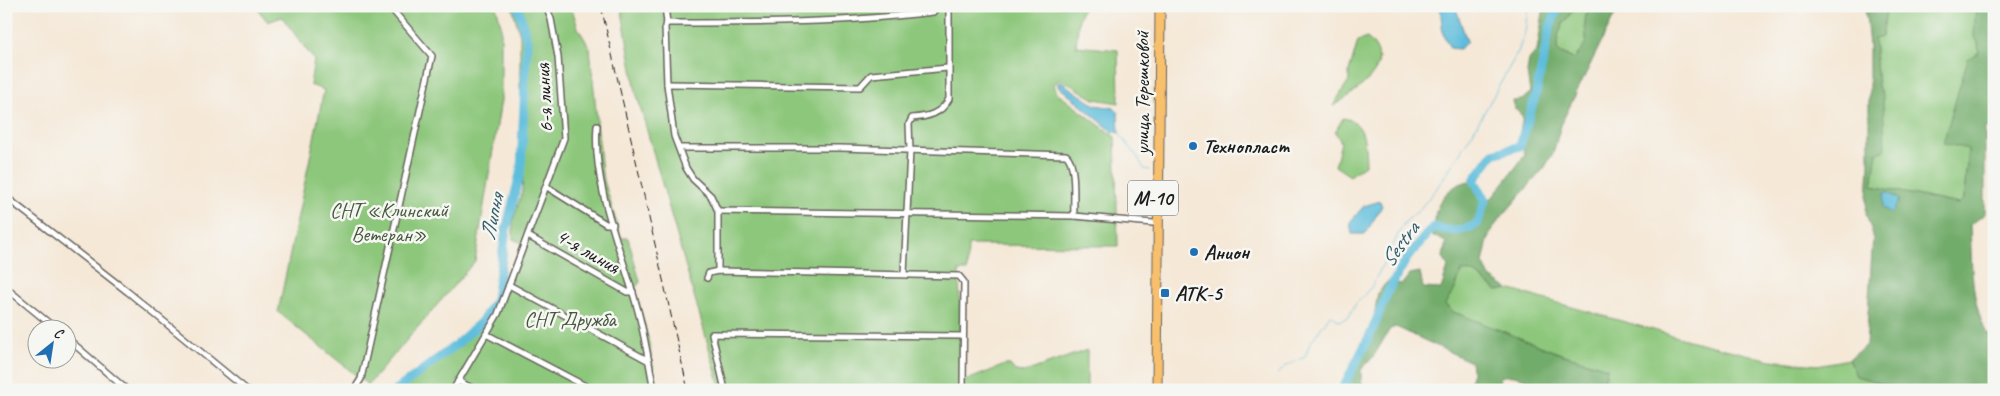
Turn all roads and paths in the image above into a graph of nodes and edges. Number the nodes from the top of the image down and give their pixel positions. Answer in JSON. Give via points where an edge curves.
{"nodes":[{"id":1,"x":389,"y":6,"type":"edge"},
{"id":2,"x":546,"y":6,"type":"edge"},
{"id":3,"x":665,"y":6,"type":"edge"},
{"id":4,"x":938,"y":6,"type":"edge"},
{"id":5,"x":949,"y":6,"type":"edge"},
{"id":6,"x":1154,"y":6,"type":"edge"},
{"id":7,"x":1160,"y":6,"type":"edge"},
{"id":8,"x":667,"y":23,"type":"junction"},
{"id":9,"x":948,"y":68,"type":"junction"},
{"id":10,"x":667,"y":84,"type":"junction"},
{"id":11,"x":596,"y":126,"type":"dead end"},
{"id":12,"x":679,"y":148,"type":"junction"},
{"id":13,"x":910,"y":151,"type":"junction"},
{"id":14,"x":547,"y":186,"type":"junction"},
{"id":15,"x":6,"y":197,"type":"edge"},
{"id":16,"x":718,"y":210,"type":"junction"},
{"id":17,"x":906,"y":213,"type":"junction"},
{"id":18,"x":1074,"y":216,"type":"junction"},
{"id":19,"x":1153,"y":223,"type":"junction"},
{"id":20,"x":613,"y":224,"type":"junction"},
{"id":21,"x":528,"y":236,"type":"junction"},
{"id":22,"x":718,"y":271,"type":"junction"},
{"id":23,"x":904,"y":274,"type":"junction"},
{"id":24,"x":707,"y":278,"type":"dead end"},
{"id":25,"x":509,"y":285,"type":"junction"},
{"id":26,"x":6,"y":288,"type":"edge"},
{"id":27,"x":633,"y":292,"type":"junction"},
{"id":28,"x":43,"y":318,"type":"edge"},
{"id":29,"x":486,"y":334,"type":"junction"},
{"id":30,"x":963,"y":336,"type":"junction"},
{"id":31,"x":78,"y":348,"type":"edge"},
{"id":32,"x":649,"y":361,"type":"junction"},
{"id":33,"x":458,"y":381,"type":"junction"},
{"id":34,"x":127,"y":390,"type":"edge"},
{"id":35,"x":247,"y":390,"type":"edge"},
{"id":36,"x":354,"y":390,"type":"edge"},
{"id":37,"x":453,"y":390,"type":"edge"},
{"id":38,"x":476,"y":390,"type":"edge"},
{"id":39,"x":593,"y":390,"type":"edge"},
{"id":40,"x":654,"y":390,"type":"edge"},
{"id":41,"x":725,"y":390,"type":"edge"},
{"id":42,"x":963,"y":390,"type":"edge"},
{"id":43,"x":1151,"y":390,"type":"edge"},
{"id":44,"x":1157,"y":390,"type":"edge"}],
"edges":[{"from":1,"to":36,"type":"street","via":[[432,56],[361,379]]},
{"from":2,"to":14,"type":"street","name":"6-я линия","via":[[558,57],[564,135]]},
{"from":3,"to":8,"type":"street"},
{"from":4,"to":8,"type":"street","via":[[933,12],[876,19]]},
{"from":5,"to":9,"type":"street"},
{"from":6,"to":19,"type":"highway","name":"улица Терешковой","number":"М-10"},
{"from":7,"to":44,"type":"highway","name":"улица Терешковой","number":"М-10"},
{"from":8,"to":10,"type":"street"},
{"from":9,"to":10,"type":"street","via":[[871,75],[860,87]]},
{"from":9,"to":13,"type":"street","via":[[949,99],[931,116],[912,118]]},
{"from":10,"to":12,"type":"street","via":[[669,110]]},
{"from":11,"to":20,"type":"street","via":[[599,177]]},
{"from":12,"to":13,"type":"street"},
{"from":12,"to":16,"type":"street","via":[[686,168],[711,196]]},
{"from":13,"to":17,"type":"street"},
{"from":13,"to":18,"type":"street","via":[[1066,155],[1073,167]]},
{"from":14,"to":20,"type":"street","via":[[606,224]]},
{"from":14,"to":21,"type":"street","name":"6-я линия"},
{"from":15,"to":35,"type":"street"},
{"from":16,"to":17,"type":"street"},
{"from":16,"to":22,"type":"street"},
{"from":17,"to":18,"type":"street"},
{"from":17,"to":23,"type":"street"},
{"from":18,"to":19,"type":"street"},
{"from":19,"to":43,"type":"highway","name":"улица Терешковой","number":"М-10"},
{"from":20,"to":27,"type":"street"},
{"from":21,"to":25,"type":"street","name":"6-я линия"},
{"from":21,"to":27,"type":"street","name":"4-я линия","via":[[627,292]]},
{"from":22,"to":23,"type":"street"},
{"from":22,"to":24,"type":"street","via":[[710,273]]},
{"from":23,"to":30,"type":"street","via":[[955,275],[962,278]]},
{"from":25,"to":29,"type":"street","name":"6-я линия"},
{"from":25,"to":32,"type":"street"},
{"from":26,"to":28,"type":"street"},
{"from":27,"to":32,"type":"street"},
{"from":29,"to":33,"type":"street","name":"6-я линия"},
{"from":29,"to":39,"type":"street"},
{"from":30,"to":41,"type":"street","via":[[712,334]]},
{"from":30,"to":42,"type":"street"},
{"from":31,"to":34,"type":"street"},
{"from":32,"to":40,"type":"street"},
{"from":33,"to":37,"type":"street","name":"6-я линия"},
{"from":33,"to":38,"type":"street"}]}
